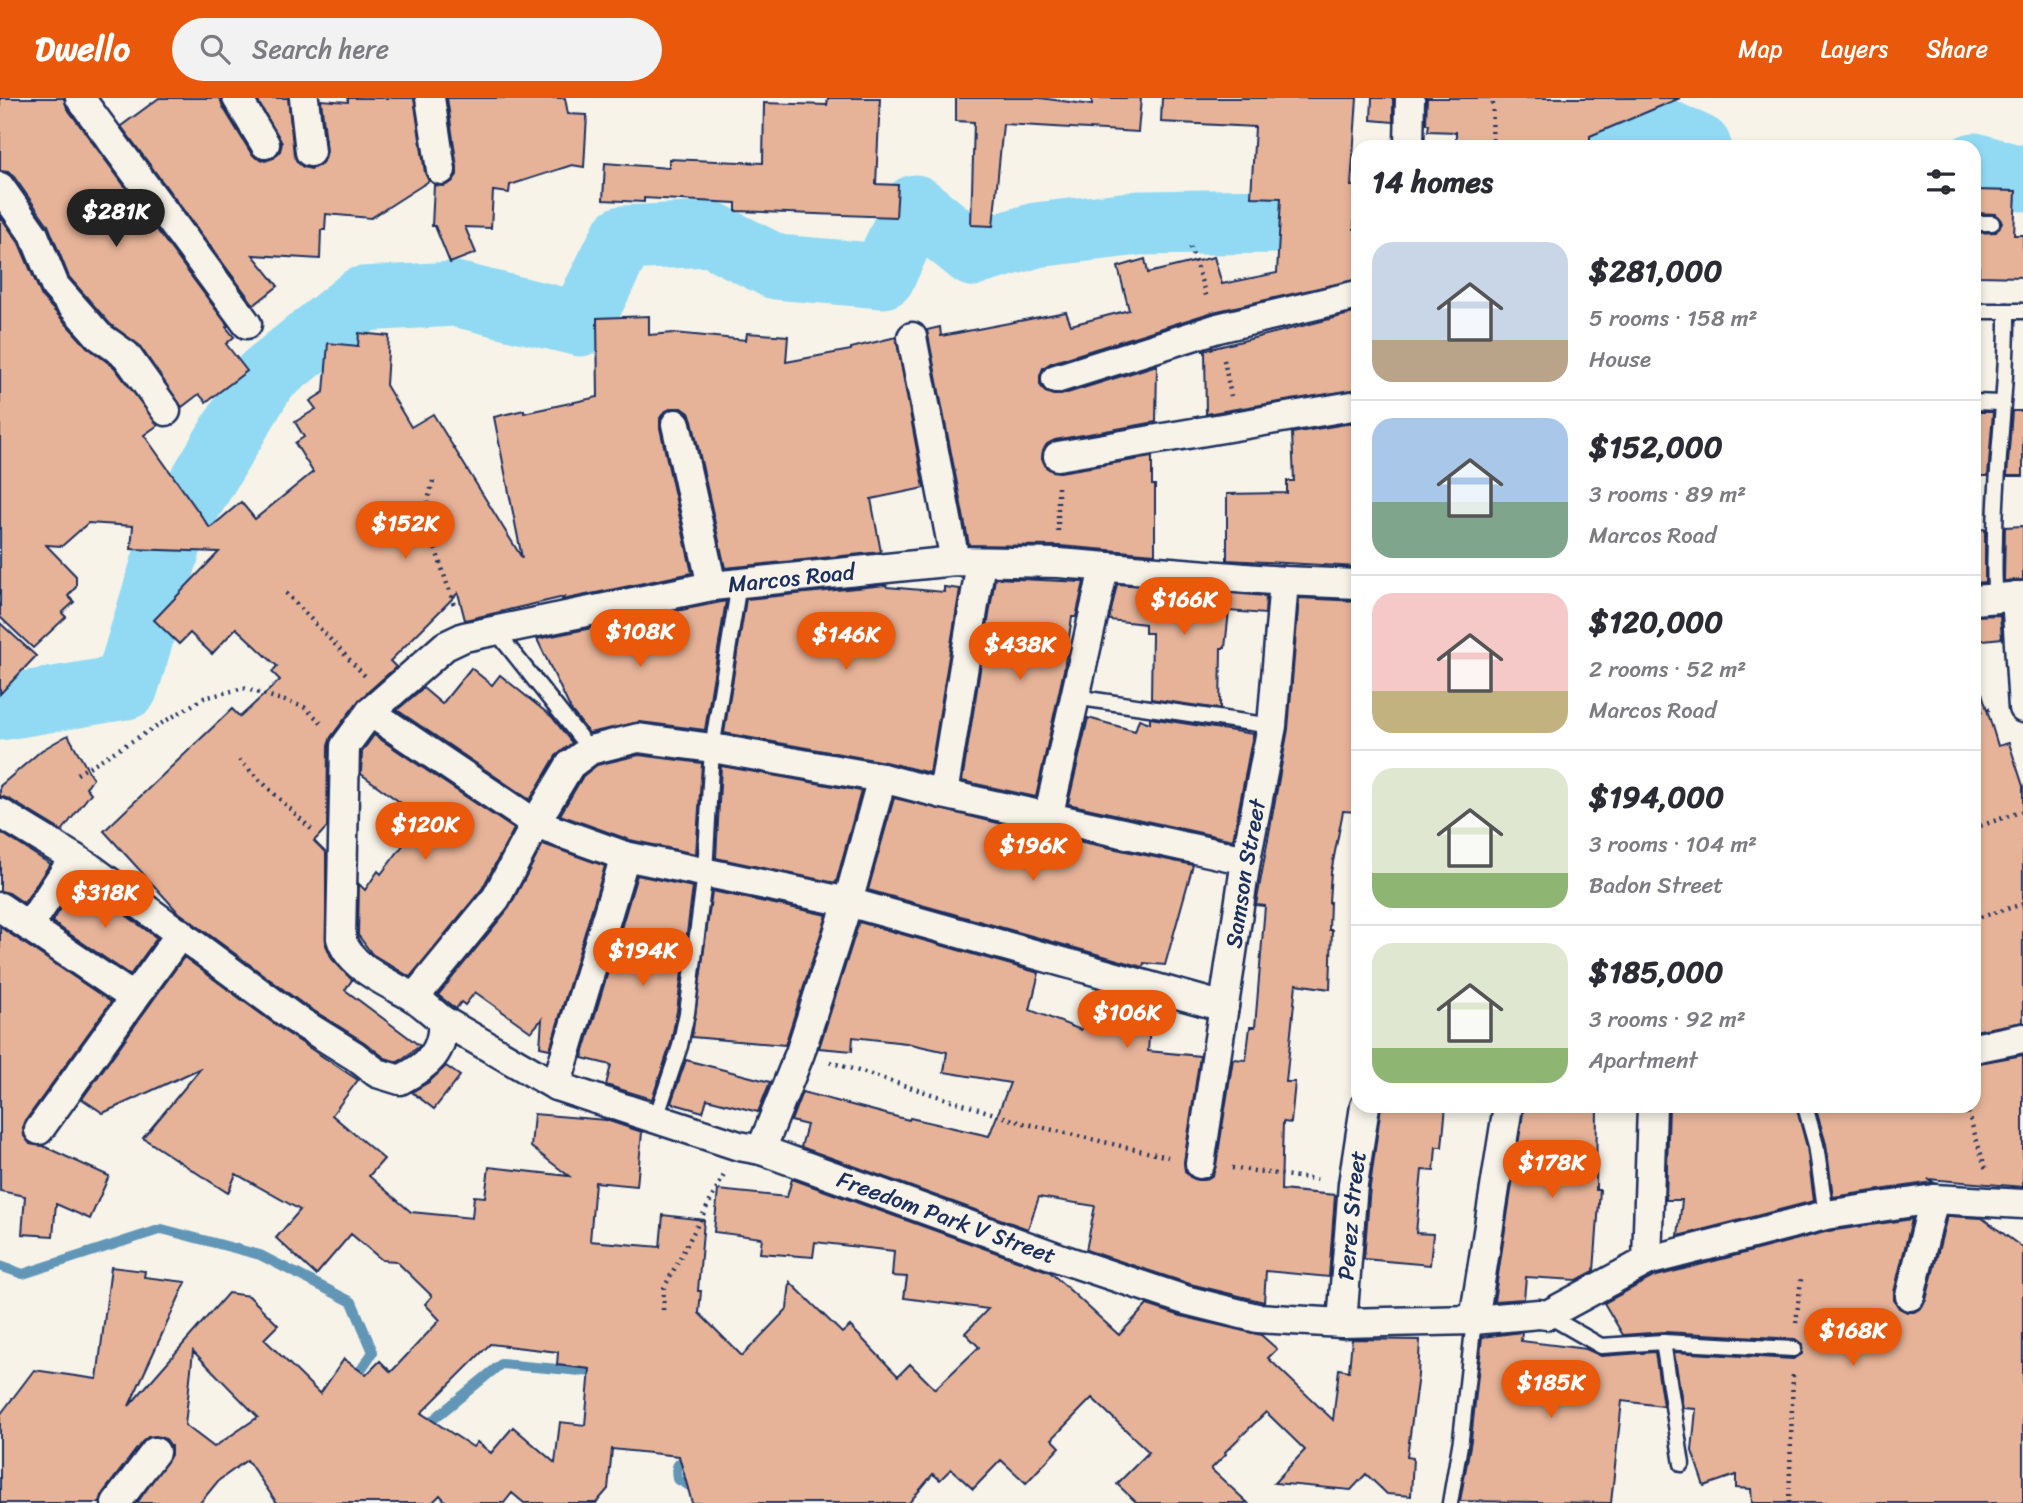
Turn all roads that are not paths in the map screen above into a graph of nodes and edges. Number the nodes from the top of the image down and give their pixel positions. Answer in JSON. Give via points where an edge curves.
{"nodes":[{"id":1,"x":79,"y":98,"type":"edge"},
{"id":2,"x":237,"y":98,"type":"edge"},
{"id":3,"x":304,"y":98,"type":"edge"},
{"id":4,"x":430,"y":98,"type":"edge"},
{"id":5,"x":1409,"y":99,"type":"edge"},
{"id":6,"x":1409,"y":140,"type":"edge"},
{"id":7,"x":265,"y":144,"type":"dead end"},
{"id":8,"x":310,"y":152,"type":"dead end"},
{"id":9,"x":441,"y":170,"type":"dead end"},
{"id":10,"x":0,"y":187,"type":"edge"},
{"id":11,"x":1981,"y":223,"type":"edge"},
{"id":12,"x":1992,"y":223,"type":"dead end"},
{"id":13,"x":1351,"y":297,"type":"edge"},
{"id":14,"x":2007,"y":311,"type":"junction"},
{"id":15,"x":2023,"y":311,"type":"edge"},
{"id":16,"x":1981,"y":312,"type":"edge"},
{"id":17,"x":247,"y":324,"type":"dead end"},
{"id":18,"x":912,"y":337,"type":"dead end"},
{"id":19,"x":1056,"y":379,"type":"dead end"},
{"id":20,"x":1981,"y":402,"type":"edge"},
{"id":21,"x":2001,"y":403,"type":"junction"},
{"id":22,"x":1351,"y":406,"type":"edge"},
{"id":23,"x":166,"y":411,"type":"dead end"},
{"id":24,"x":677,"y":424,"type":"dead end"},
{"id":25,"x":1058,"y":456,"type":"dead end"},
{"id":26,"x":968,"y":561,"type":"junction"},
{"id":27,"x":1104,"y":568,"type":"junction"},
{"id":28,"x":1284,"y":581,"type":"junction"},
{"id":29,"x":1351,"y":584,"type":"edge"},
{"id":30,"x":726,"y":585,"type":"junction"},
{"id":31,"x":2002,"y":597,"type":"edge"},
{"id":32,"x":495,"y":630,"type":"junction"},
{"id":33,"x":1074,"y":696,"type":"junction"},
{"id":34,"x":378,"y":705,"type":"junction"},
{"id":35,"x":2023,"y":708,"type":"edge"},
{"id":36,"x":1272,"y":726,"type":"junction"},
{"id":37,"x":712,"y":748,"type":"junction"},
{"id":38,"x":590,"y":750,"type":"junction"},
{"id":39,"x":881,"y":778,"type":"junction"},
{"id":40,"x":943,"y":794,"type":"junction"},
{"id":41,"x":0,"y":813,"type":"edge"},
{"id":42,"x":1048,"y":818,"type":"junction"},
{"id":43,"x":536,"y":824,"type":"junction"},
{"id":44,"x":625,"y":856,"type":"junction"},
{"id":45,"x":74,"y":858,"type":"junction"},
{"id":46,"x":344,"y":860,"type":"joint"},
{"id":47,"x":1246,"y":860,"type":"junction"},
{"id":48,"x":705,"y":873,"type":"junction"},
{"id":49,"x":848,"y":902,"type":"junction"},
{"id":50,"x":0,"y":906,"type":"edge"},
{"id":51,"x":29,"y":926,"type":"junction"},
{"id":52,"x":181,"y":933,"type":"junction"},
{"id":53,"x":134,"y":998,"type":"junction"},
{"id":54,"x":414,"y":998,"type":"junction"},
{"id":55,"x":1224,"y":1007,"type":"junction"},
{"id":56,"x":442,"y":1020,"type":"junction"},
{"id":57,"x":2023,"y":1038,"type":"edge"},
{"id":58,"x":1981,"y":1047,"type":"edge"},
{"id":59,"x":556,"y":1086,"type":"junction"},
{"id":60,"x":1364,"y":1113,"type":"edge"},
{"id":61,"x":1507,"y":1113,"type":"edge"},
{"id":62,"x":1653,"y":1113,"type":"edge"},
{"id":63,"x":1807,"y":1113,"type":"edge"},
{"id":64,"x":656,"y":1118,"type":"junction"},
{"id":65,"x":38,"y":1130,"type":"dead end"},
{"id":66,"x":750,"y":1148,"type":"junction"},
{"id":67,"x":1200,"y":1164,"type":"road end"},
{"id":68,"x":1934,"y":1199,"type":"junction"},
{"id":69,"x":2010,"y":1203,"type":"edge"},
{"id":70,"x":1826,"y":1215,"type":"junction"},
{"id":71,"x":1647,"y":1261,"type":"junction"},
{"id":72,"x":1910,"y":1296,"type":"dead end"},
{"id":73,"x":1547,"y":1315,"type":"junction"},
{"id":74,"x":1474,"y":1320,"type":"junction"},
{"id":75,"x":1342,"y":1323,"type":"junction"},
{"id":76,"x":1663,"y":1342,"type":"junction"},
{"id":77,"x":1794,"y":1349,"type":"road end"},
{"id":78,"x":155,"y":1452,"type":"dead end"},
{"id":79,"x":1682,"y":1464,"type":"dead end"},
{"id":80,"x":116,"y":1503,"type":"edge"},
{"id":81,"x":1450,"y":1503,"type":"edge"}],
"edges":[{"from":1,"to":17,"type":"street"},
{"from":2,"to":7,"type":"street"},
{"from":3,"to":8,"type":"street"},
{"from":4,"to":9,"type":"street"},
{"from":5,"to":6,"type":"street"},
{"from":10,"to":23,"type":"street","via":[[34,235],[55,286],[99,336],[126,355]]},
{"from":11,"to":12,"type":"lane"},
{"from":13,"to":19,"type":"street","via":[[1218,328]]},
{"from":14,"to":15,"type":"lane"},
{"from":14,"to":16,"type":"lane"},
{"from":14,"to":21,"type":"lane"},
{"from":18,"to":26,"type":"street"},
{"from":20,"to":21,"type":"lane"},
{"from":21,"to":31,"type":"lane","via":[[1995,508]]},
{"from":22,"to":25,"type":"street"},
{"from":24,"to":30,"type":"street"},
{"from":26,"to":27,"type":"street","name":"Marcos Road"},
{"from":26,"to":30,"type":"street","name":"Marcos Road"},
{"from":26,"to":40,"type":"street"},
{"from":27,"to":28,"type":"street","name":"Marcos Road"},
{"from":27,"to":33,"type":"street"},
{"from":28,"to":29,"type":"street","name":"Marcos Road"},
{"from":28,"to":36,"type":"street","name":"Samson Street"},
{"from":30,"to":32,"type":"street","name":"Marcos Road"},
{"from":30,"to":37,"type":"lane"},
{"from":31,"to":35,"type":"street"},
{"from":32,"to":34,"type":"street","name":"Marcos Road","via":[[445,646]]},
{"from":32,"to":38,"type":"lane"},
{"from":33,"to":36,"type":"lane"},
{"from":33,"to":42,"type":"street"},
{"from":34,"to":43,"type":"street"},
{"from":34,"to":46,"type":"street","name":"Marcos Road","via":[[345,746]]},
{"from":36,"to":47,"type":"street","name":"Samson Street"},
{"from":37,"to":38,"type":"street","via":[[638,738]]},
{"from":37,"to":39,"type":"street"},
{"from":37,"to":48,"type":"lane"},
{"from":38,"to":43,"type":"street","via":[[570,765]]},
{"from":39,"to":40,"type":"street"},
{"from":39,"to":49,"type":"street"},
{"from":40,"to":42,"type":"street"},
{"from":41,"to":45,"type":"street"},
{"from":42,"to":47,"type":"street"},
{"from":43,"to":44,"type":"street"},
{"from":43,"to":54,"type":"street","via":[[496,898]]},
{"from":44,"to":48,"type":"street"},
{"from":44,"to":59,"type":"street"},
{"from":45,"to":51,"type":"street"},
{"from":45,"to":52,"type":"street"},
{"from":46,"to":54,"type":"street","name":"Freedom Park V Street","via":[[344,947],[351,958]]},
{"from":47,"to":55,"type":"street","name":"Samson Street"},
{"from":48,"to":49,"type":"street"},
{"from":48,"to":64,"type":"lane","via":[[687,1013]]},
{"from":49,"to":55,"type":"street"},
{"from":49,"to":66,"type":"street","via":[[800,1054]]},
{"from":50,"to":51,"type":"street"},
{"from":51,"to":53,"type":"street"},
{"from":52,"to":53,"type":"street"},
{"from":52,"to":56,"type":"street","via":[[294,1018],[388,1077],[400,1080],[437,1052]]},
{"from":53,"to":65,"type":"street"},
{"from":54,"to":56,"type":"street","name":"Freedom Park V Street"},
{"from":55,"to":67,"type":"street","name":"Samson Street"},
{"from":56,"to":59,"type":"street","name":"Freedom Park V Street"},
{"from":57,"to":58,"type":"street"},
{"from":59,"to":64,"type":"street","name":"Freedom Park V Street"},
{"from":60,"to":75,"type":"street","name":"Perez Street"},
{"from":61,"to":74,"type":"street"},
{"from":62,"to":71,"type":"street"},
{"from":63,"to":70,"type":"lane"},
{"from":64,"to":66,"type":"street","name":"Freedom Park V Street"},
{"from":66,"to":75,"type":"street","name":"Freedom Park V Street","via":[[1185,1300],[1257,1318]]},
{"from":68,"to":69,"type":"street"},
{"from":68,"to":70,"type":"street"},
{"from":68,"to":72,"type":"street"},
{"from":70,"to":71,"type":"street"},
{"from":71,"to":73,"type":"street"},
{"from":73,"to":74,"type":"street","name":"Freedom Park V Street"},
{"from":73,"to":76,"type":"lane","via":[[1601,1346]]},
{"from":74,"to":75,"type":"street","name":"Freedom Park V Street"},
{"from":74,"to":81,"type":"lane"},
{"from":76,"to":77,"type":"lane"},
{"from":76,"to":79,"type":"lane"},
{"from":78,"to":80,"type":"street"}]}
